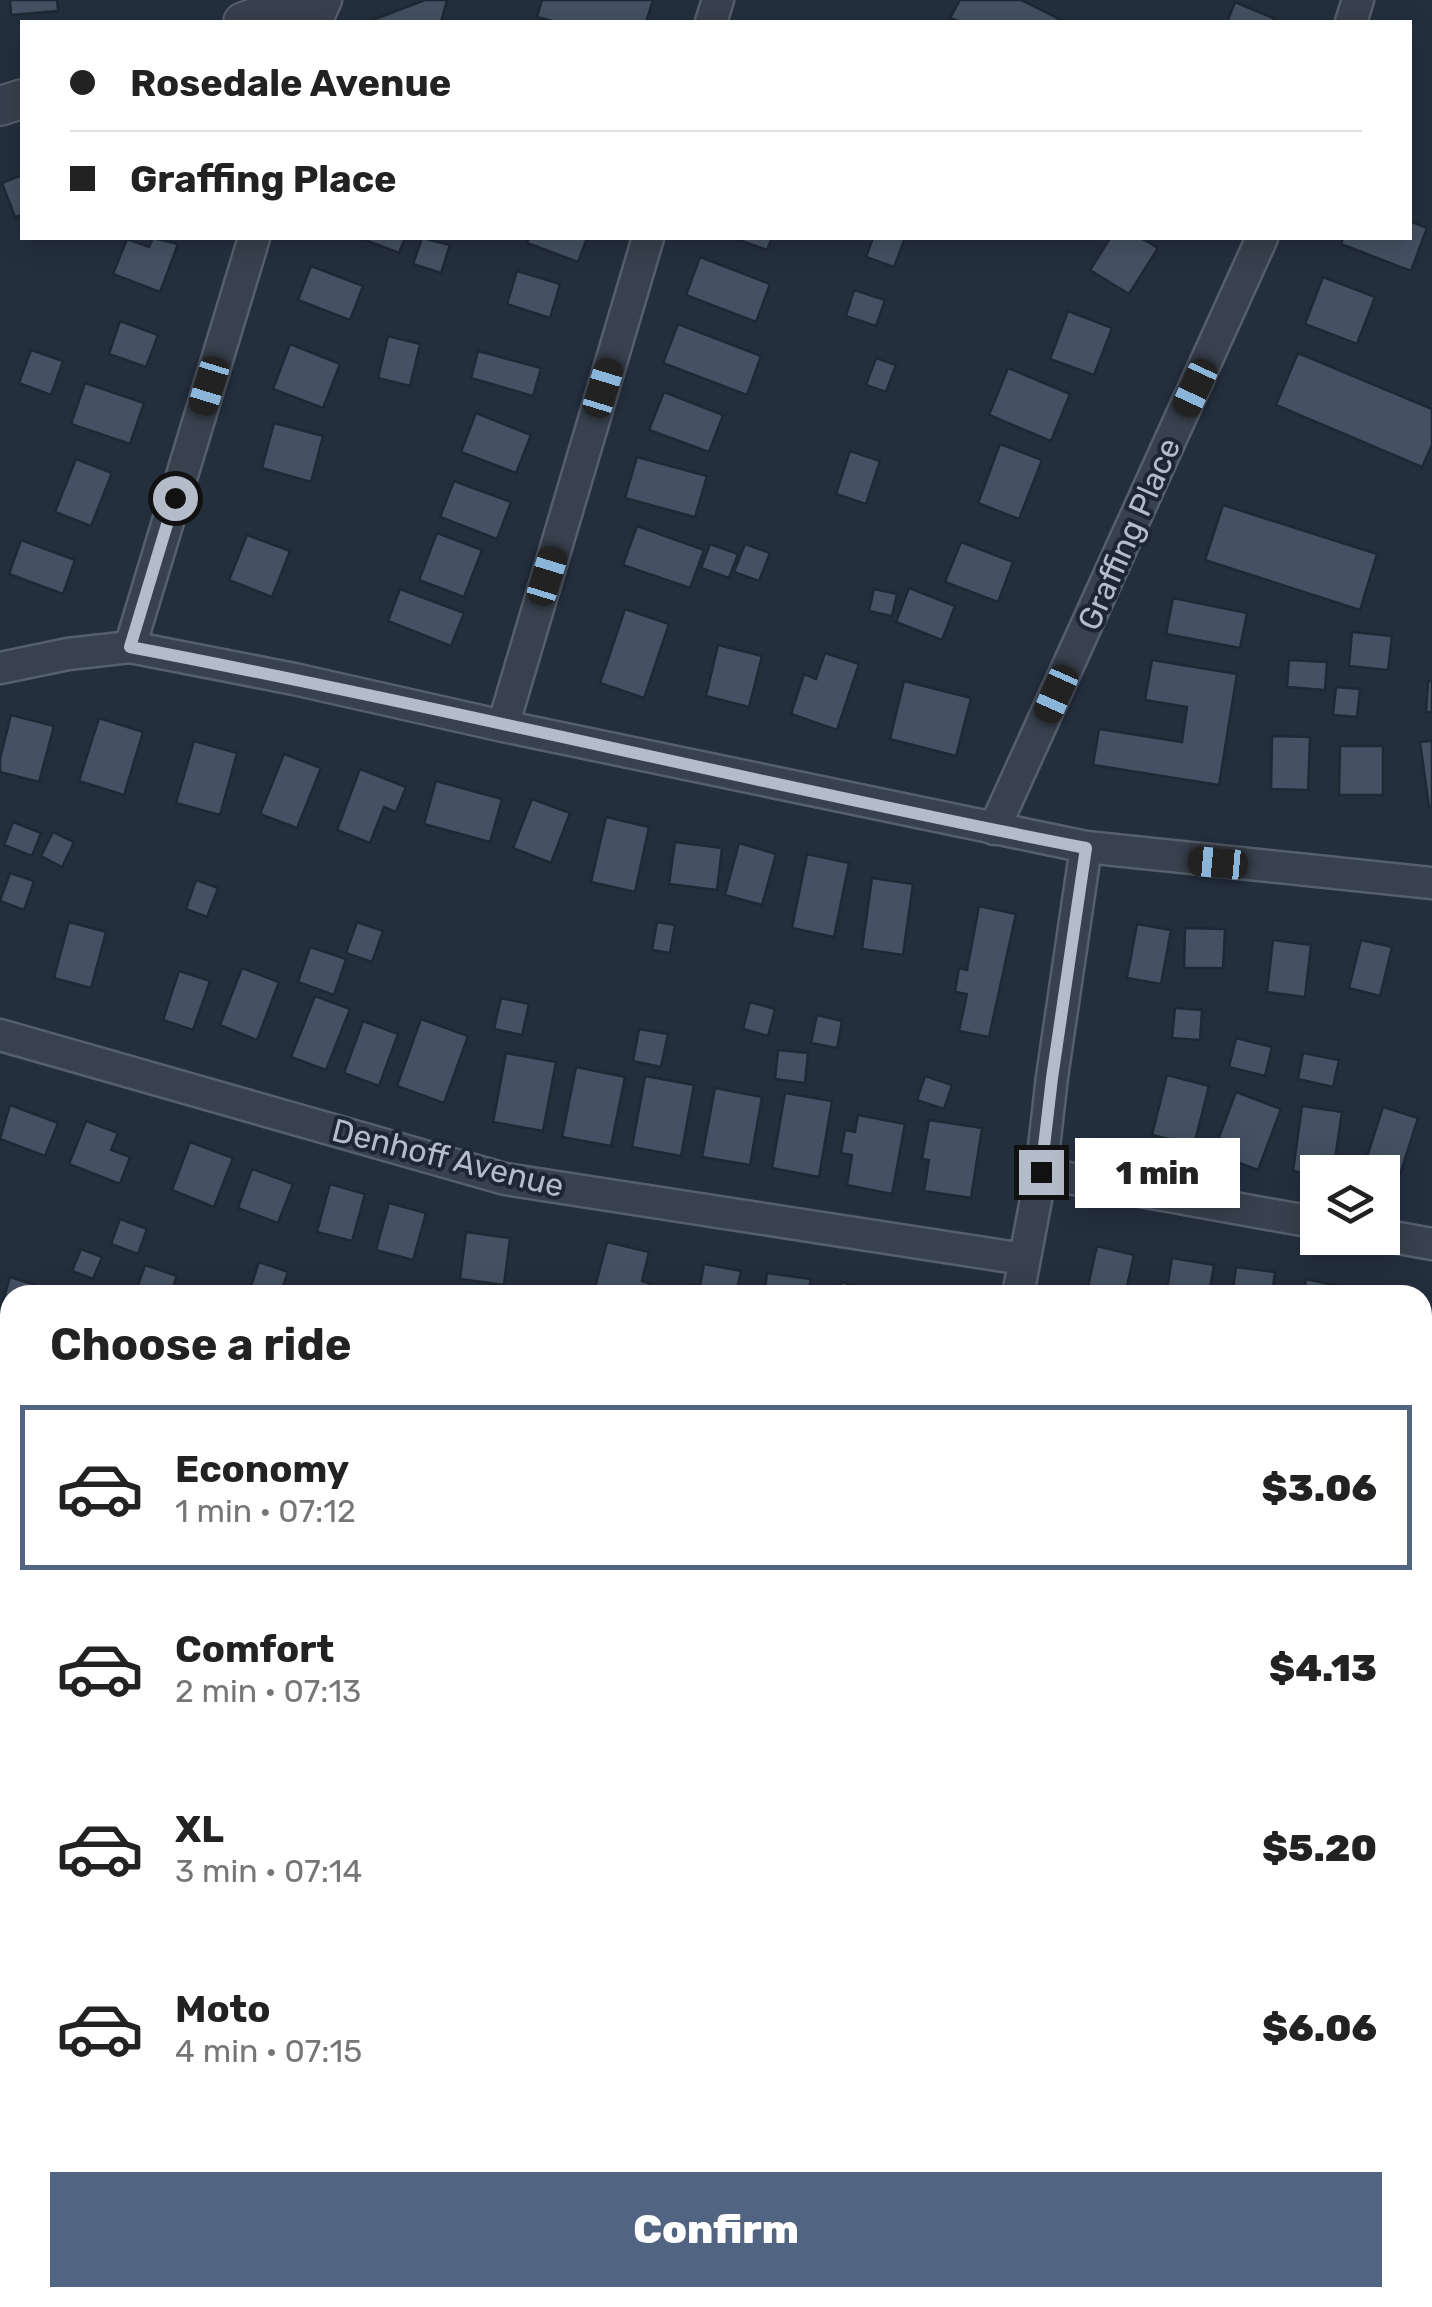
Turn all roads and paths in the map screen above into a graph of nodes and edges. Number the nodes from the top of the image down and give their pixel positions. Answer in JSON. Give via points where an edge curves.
{"nodes":[{"id":1,"x":304,"y":0,"type":"edge"},
{"id":2,"x":249,"y":20,"type":"edge"},
{"id":3,"x":253,"y":240,"type":"edge"},
{"id":4,"x":647,"y":240,"type":"edge"},
{"id":5,"x":1261,"y":240,"type":"edge"},
{"id":6,"x":130,"y":647,"type":"junction"},
{"id":7,"x":0,"y":668,"type":"edge"},
{"id":8,"x":503,"y":726,"type":"junction"},
{"id":9,"x":994,"y":830,"type":"junction"},
{"id":10,"x":1086,"y":848,"type":"junction"},
{"id":11,"x":1432,"y":883,"type":"edge"},
{"id":12,"x":0,"y":1035,"type":"edge"},
{"id":13,"x":1041,"y":1172,"type":"junction"},
{"id":14,"x":1300,"y":1220,"type":"edge"},
{"id":15,"x":1400,"y":1238,"type":"edge"},
{"id":16,"x":1432,"y":1244,"type":"edge"},
{"id":17,"x":1023,"y":1259,"type":"junction"},
{"id":18,"x":1019,"y":1285,"type":"edge"}],
"edges":[{"from":1,"to":2,"type":"street"},
{"from":3,"to":6,"type":"street"},
{"from":4,"to":8,"type":"street"},
{"from":5,"to":9,"type":"street","name":"Graffing Place"},
{"from":6,"to":7,"type":"street"},
{"from":6,"to":8,"type":"street"},
{"from":8,"to":9,"type":"street"},
{"from":9,"to":10,"type":"street"},
{"from":10,"to":11,"type":"street"},
{"from":10,"to":13,"type":"street"},
{"from":12,"to":17,"type":"street","name":"Denhoff Avenue","via":[[505,1180]]},
{"from":13,"to":14,"type":"street"},
{"from":13,"to":17,"type":"street"},
{"from":15,"to":16,"type":"street"},
{"from":17,"to":18,"type":"street"}]}
